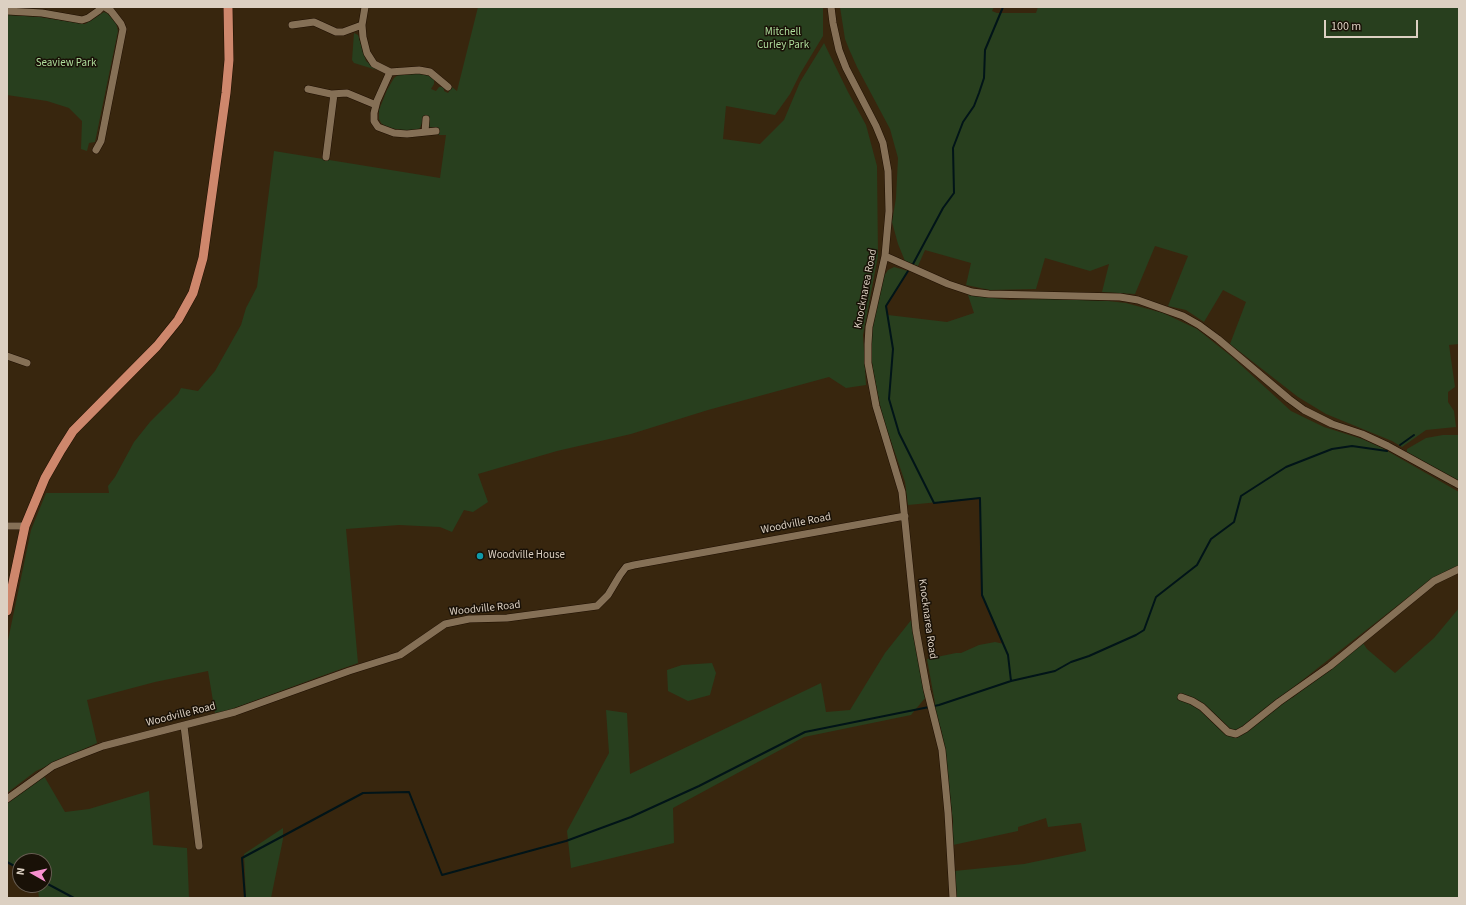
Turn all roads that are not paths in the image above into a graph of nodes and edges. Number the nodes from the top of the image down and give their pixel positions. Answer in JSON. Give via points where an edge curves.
{"nodes":[{"id":1,"x":102,"y":7,"type":"edge"},
{"id":2,"x":105,"y":7,"type":"edge"},
{"id":3,"x":228,"y":7,"type":"edge"},
{"id":4,"x":364,"y":7,"type":"edge"},
{"id":5,"x":831,"y":7,"type":"edge"},
{"id":6,"x":7,"y":11,"type":"edge"},
{"id":7,"x":362,"y":24,"type":"junction"},
{"id":8,"x":292,"y":25,"type":"dead end"},
{"id":9,"x":390,"y":72,"type":"junction"},
{"id":10,"x":442,"y":81,"type":"junction"},
{"id":11,"x":448,"y":86,"type":"dead end"},
{"id":12,"x":436,"y":87,"type":"dead end"},
{"id":13,"x":308,"y":88,"type":"dead end"},
{"id":14,"x":334,"y":94,"type":"junction"},
{"id":15,"x":376,"y":105,"type":"junction"},
{"id":16,"x":426,"y":119,"type":"dead end"},
{"id":17,"x":436,"y":131,"type":"dead end"},
{"id":18,"x":425,"y":132,"type":"junction"},
{"id":19,"x":319,"y":145,"type":"dead end"},
{"id":20,"x":327,"y":146,"type":"junction"},
{"id":21,"x":96,"y":150,"type":"dead end"},
{"id":22,"x":326,"y":157,"type":"dead end"},
{"id":23,"x":885,"y":256,"type":"junction"},
{"id":24,"x":7,"y":356,"type":"edge"},
{"id":25,"x":27,"y":363,"type":"dead end"},
{"id":26,"x":1459,"y":486,"type":"edge"},
{"id":27,"x":905,"y":516,"type":"junction"},
{"id":28,"x":7,"y":526,"type":"edge"},
{"id":29,"x":25,"y":526,"type":"junction"},
{"id":30,"x":1459,"y":569,"type":"edge"},
{"id":31,"x":7,"y":611,"type":"edge"},
{"id":32,"x":1181,"y":697,"type":"dead end"},
{"id":33,"x":184,"y":726,"type":"junction"},
{"id":34,"x":7,"y":799,"type":"edge"},
{"id":35,"x":199,"y":846,"type":"dead end"},
{"id":36,"x":953,"y":898,"type":"edge"}],
"edges":[{"from":1,"to":6,"type":"street","via":[[82,20],[42,13]]},
{"from":2,"to":21,"type":"street","via":[[111,11],[123,29],[101,141]]},
{"from":3,"to":29,"type":"main road","via":[[230,60],[203,258],[193,293],[178,320],[157,346],[73,432],[45,478]]},
{"from":4,"to":7,"type":"street"},
{"from":5,"to":23,"type":"street","name":"Knocknarea Road","via":[[835,37],[842,59],[876,126],[887,161],[889,204]]},
{"from":7,"to":8,"type":"street","via":[[343,32],[336,32],[314,22]]},
{"from":7,"to":9,"type":"street","via":[[367,53],[374,64]]},
{"from":9,"to":10,"type":"street","via":[[419,70],[430,72]]},
{"from":9,"to":15,"type":"street"},
{"from":10,"to":11,"type":"street"},
{"from":10,"to":12,"type":"street"},
{"from":13,"to":14,"type":"street"},
{"from":14,"to":15,"type":"street","via":[[347,94]]},
{"from":14,"to":20,"type":"street"},
{"from":15,"to":18,"type":"street","via":[[374,121],[378,127],[394,133]]},
{"from":16,"to":18,"type":"street"},
{"from":17,"to":18,"type":"street"},
{"from":19,"to":20,"type":"street"},
{"from":20,"to":22,"type":"street"},
{"from":23,"to":26,"type":"street","via":[[972,292],[1120,297],[1138,300],[1183,316],[1218,339],[1304,410],[1388,446]]},
{"from":23,"to":27,"type":"street","name":"Knocknarea Road","via":[[869,327],[868,364],[876,406],[899,479]]},
{"from":24,"to":25,"type":"street"},
{"from":27,"to":33,"type":"street","name":"Woodville Road","via":[[626,567],[608,595],[597,606],[445,624],[400,655],[235,712]]},
{"from":27,"to":36,"type":"street","name":"Knocknarea Road","via":[[916,630],[942,750],[946,781]]},
{"from":28,"to":29,"type":"street"},
{"from":29,"to":31,"type":"main road"},
{"from":30,"to":32,"type":"street","via":[[1434,581],[1330,666],[1236,734],[1228,732],[1202,707]]},
{"from":33,"to":34,"type":"street","name":"Woodville Road","via":[[104,746],[56,765]]},
{"from":33,"to":35,"type":"street"}]}
